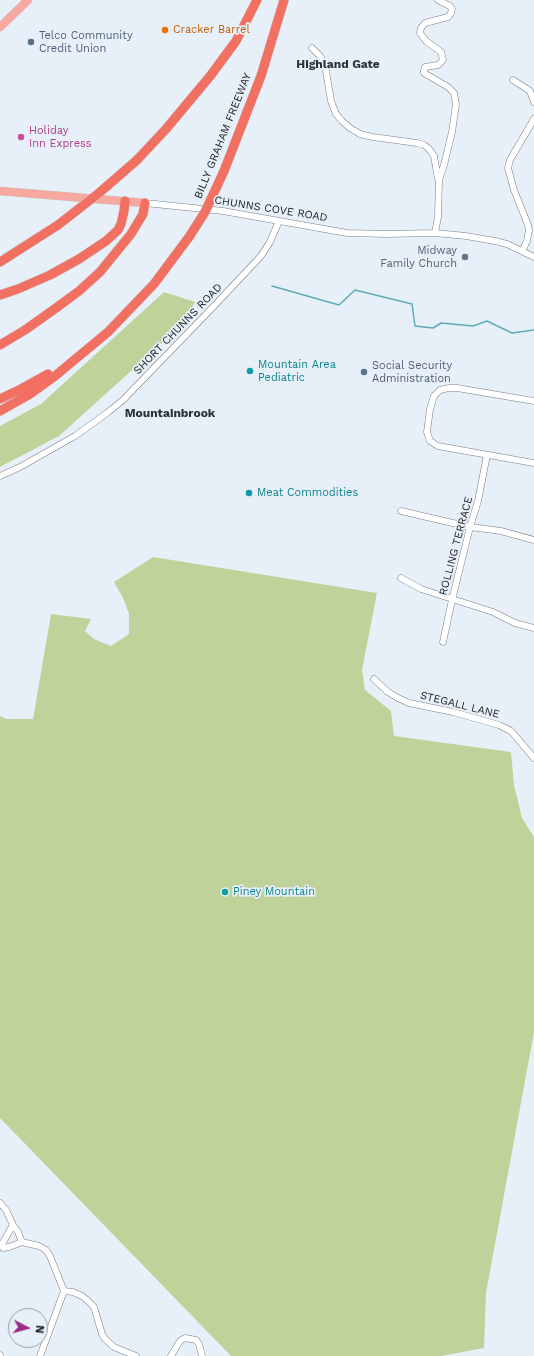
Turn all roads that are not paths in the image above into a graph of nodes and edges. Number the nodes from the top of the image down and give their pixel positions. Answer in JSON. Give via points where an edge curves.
{"nodes":[{"id":1,"x":28,"y":0,"type":"edge"},
{"id":2,"x":258,"y":0,"type":"edge"},
{"id":3,"x":284,"y":0,"type":"edge"},
{"id":4,"x":438,"y":0,"type":"edge"},
{"id":5,"x":0,"y":27,"type":"edge"},
{"id":6,"x":312,"y":48,"type":"dead end"},
{"id":7,"x":513,"y":80,"type":"dead end"},
{"id":8,"x":534,"y":102,"type":"edge"},
{"id":9,"x":534,"y":120,"type":"edge"},
{"id":10,"x":438,"y":180,"type":"junction"},
{"id":11,"x":0,"y":191,"type":"edge"},
{"id":12,"x":125,"y":201,"type":"junction"},
{"id":13,"x":145,"y":203,"type":"junction"},
{"id":14,"x":279,"y":221,"type":"junction"},
{"id":15,"x":435,"y":232,"type":"junction"},
{"id":16,"x":522,"y":251,"type":"junction"},
{"id":17,"x":534,"y":257,"type":"edge"},
{"id":18,"x":0,"y":262,"type":"edge"},
{"id":19,"x":0,"y":295,"type":"edge"},
{"id":20,"x":0,"y":345,"type":"edge"},
{"id":21,"x":85,"y":351,"type":"junction"},
{"id":22,"x":0,"y":399,"type":"edge"},
{"id":23,"x":534,"y":401,"type":"edge"},
{"id":24,"x":0,"y":411,"type":"edge"},
{"id":25,"x":487,"y":455,"type":"junction"},
{"id":26,"x":534,"y":463,"type":"edge"},
{"id":27,"x":0,"y":476,"type":"edge"},
{"id":28,"x":400,"y":512,"type":"dead end"},
{"id":29,"x":470,"y":527,"type":"junction"},
{"id":30,"x":534,"y":540,"type":"edge"},
{"id":31,"x":401,"y":578,"type":"dead end"},
{"id":32,"x":452,"y":600,"type":"junction"},
{"id":33,"x":534,"y":628,"type":"edge"},
{"id":34,"x":443,"y":642,"type":"dead end"},
{"id":35,"x":374,"y":679,"type":"dead end"},
{"id":36,"x":534,"y":758,"type":"edge"},
{"id":37,"x":0,"y":1204,"type":"edge"},
{"id":38,"x":13,"y":1225,"type":"junction"},
{"id":39,"x":22,"y":1242,"type":"junction"},
{"id":40,"x":1,"y":1249,"type":"edge"},
{"id":41,"x":64,"y":1291,"type":"junction"},
{"id":42,"x":40,"y":1356,"type":"edge"},
{"id":43,"x":136,"y":1356,"type":"edge"},
{"id":44,"x":171,"y":1356,"type":"edge"},
{"id":45,"x":202,"y":1356,"type":"edge"}],
"edges":[{"from":1,"to":5,"type":"main road"},
{"from":2,"to":18,"type":"highway","bridge":true,"via":[[236,41],[211,75],[166,130],[137,160],[58,225]]},
{"from":3,"to":21,"type":"highway","name":"BILLY GRAHAM FREEWAY","bridge":true,"via":[[260,76],[224,171],[205,212],[154,284],[108,332]]},
{"from":4,"to":10,"type":"street","via":[[450,6],[452,11],[448,17],[425,23],[420,33],[439,49],[443,57],[438,65],[425,67],[424,73],[448,87],[454,93],[456,104],[452,132]]},
{"from":6,"to":10,"type":"street","via":[[325,65],[331,101],[342,121],[360,134],[417,143],[429,149],[434,156]]},
{"from":7,"to":8,"type":"street","via":[[530,91]]},
{"from":9,"to":16,"type":"street","via":[[510,160],[508,168],[529,230]]},
{"from":10,"to":15,"type":"street","via":[[438,217]]},
{"from":11,"to":12,"type":"main road","name":"CHUNNS COVE ROAD"},
{"from":12,"to":13,"type":"main road","name":"CHUNNS COVE ROAD"},
{"from":12,"to":19,"type":"highway","via":[[123,220],[118,230],[106,241],[50,275]]},
{"from":13,"to":14,"type":"street","name":"CHUNNS COVE ROAD","via":[[216,210]]},
{"from":13,"to":20,"type":"highway","via":[[143,214],[134,229],[100,272],[56,308]]},
{"from":14,"to":15,"type":"street","name":"CHUNNS COVE ROAD","via":[[347,233]]},
{"from":14,"to":27,"type":"street","name":"SHORT CHUNNS ROAD","via":[[261,256],[127,396],[75,436]]},
{"from":15,"to":16,"type":"street","name":"CHUNNS COVE ROAD","via":[[495,241]]},
{"from":16,"to":17,"type":"street","name":"CHUNNS COVE ROAD"},
{"from":21,"to":22,"type":"highway","via":[[76,354],[42,378]]},
{"from":21,"to":24,"type":"highway","name":"BILLY GRAHAM FREEWAY","via":[[30,394]]},
{"from":23,"to":25,"type":"street","via":[[457,388],[440,390],[434,396],[427,432],[430,441],[438,446]]},
{"from":25,"to":26,"type":"street"},
{"from":25,"to":29,"type":"street","name":"ROLLING TERRACE"},
{"from":28,"to":29,"type":"street"},
{"from":29,"to":30,"type":"street","via":[[501,531]]},
{"from":29,"to":32,"type":"street","name":"ROLLING TERRACE"},
{"from":31,"to":32,"type":"street","via":[[421,589]]},
{"from":32,"to":33,"type":"street"},
{"from":32,"to":34,"type":"street","name":"ROLLING TERRACE"},
{"from":35,"to":36,"type":"street","name":"STEGALL LANE","via":[[388,692],[409,703],[499,725],[511,731]]},
{"from":37,"to":38,"type":"street"},
{"from":38,"to":39,"type":"street"},
{"from":38,"to":40,"type":"street"},
{"from":39,"to":40,"type":"street"},
{"from":39,"to":41,"type":"street","via":[[46,1250]]},
{"from":41,"to":42,"type":"street"},
{"from":41,"to":43,"type":"street","via":[[73,1292],[87,1300],[98,1315],[105,1339]]},
{"from":44,"to":45,"type":"street","via":[[180,1341],[185,1338],[196,1340]]}]}
